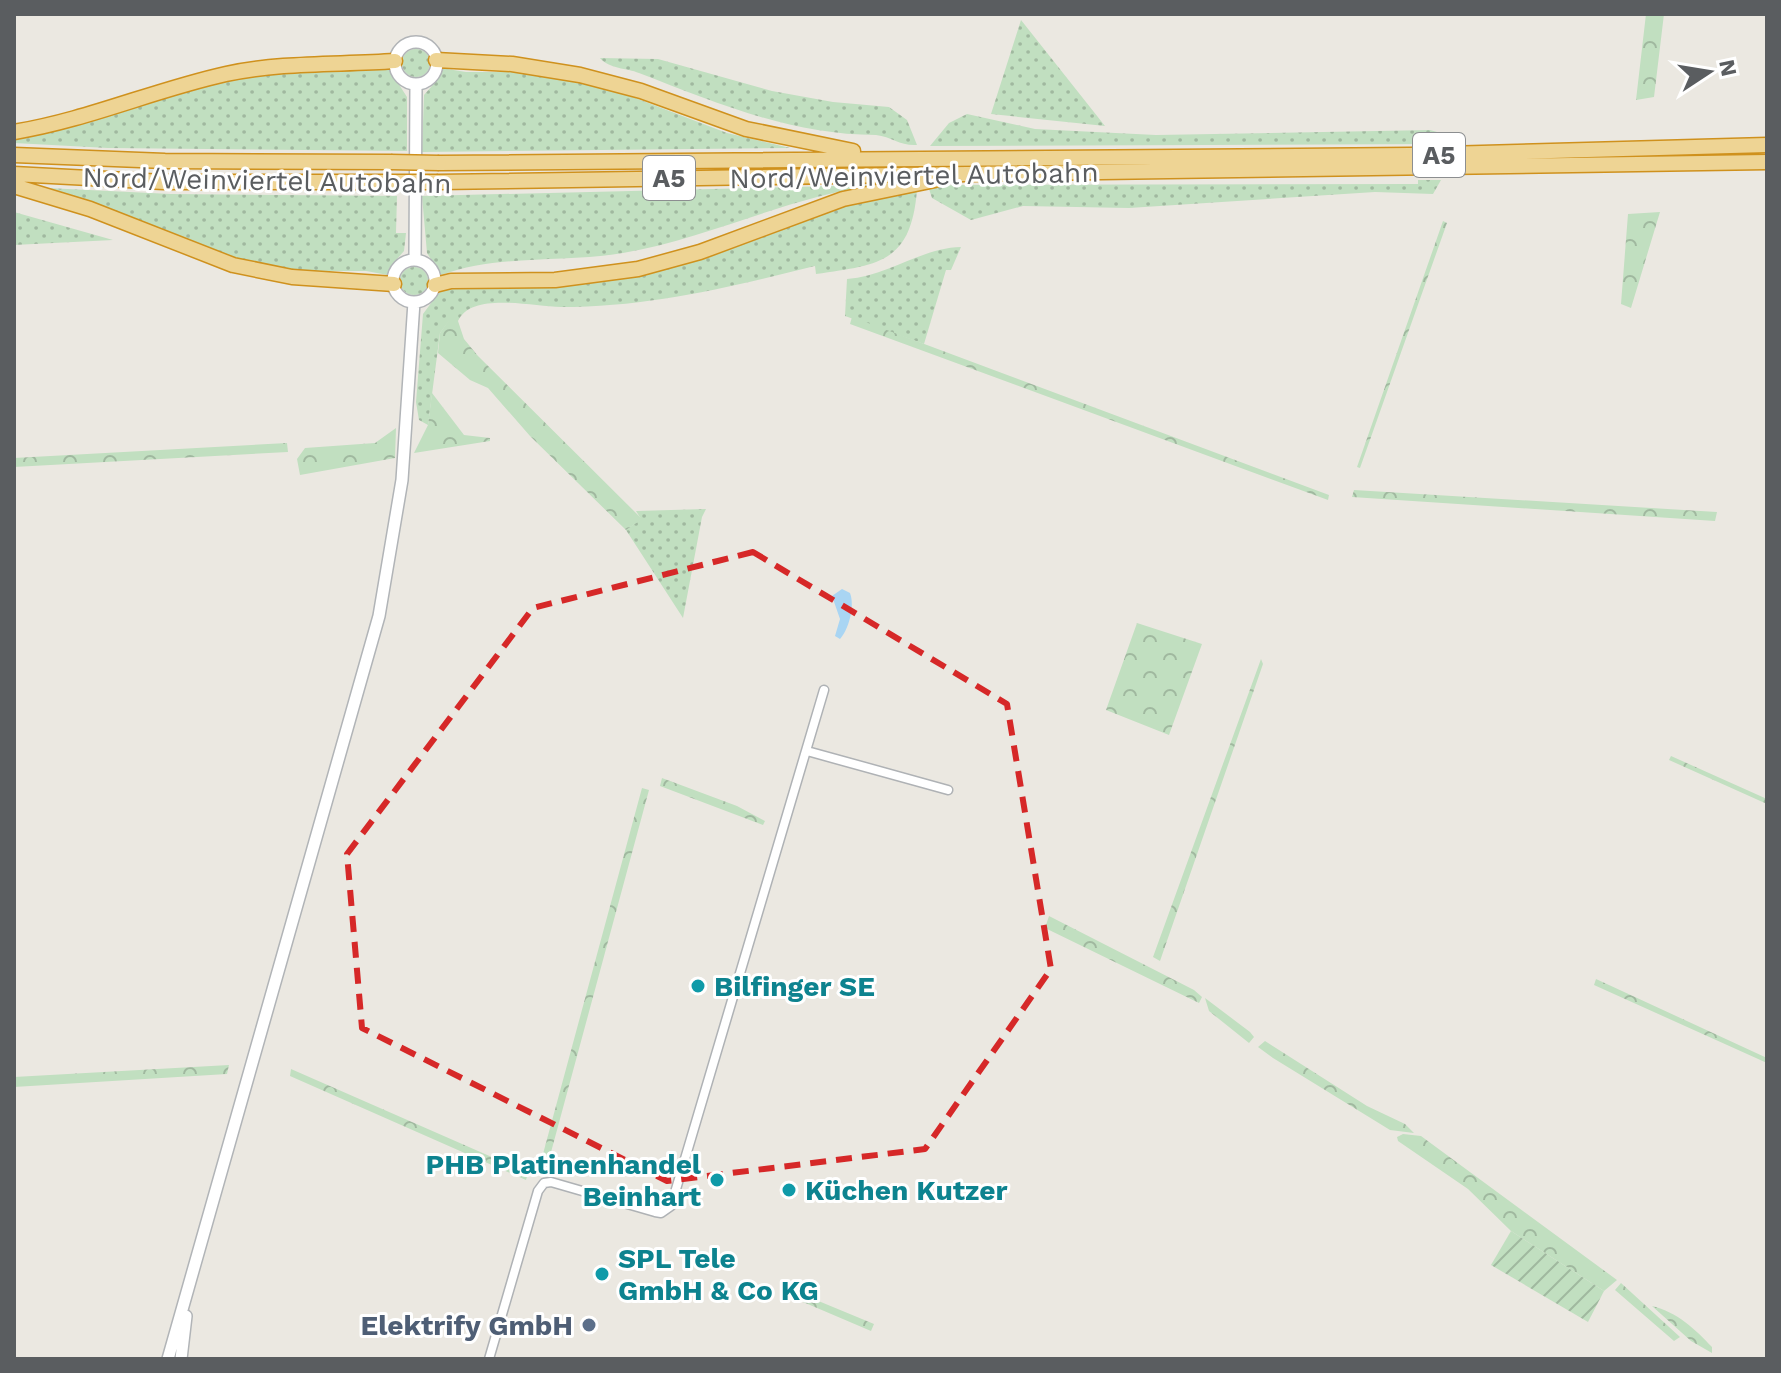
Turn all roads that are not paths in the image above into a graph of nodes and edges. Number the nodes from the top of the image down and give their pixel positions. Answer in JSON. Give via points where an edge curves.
{"nodes":[{"id":1,"x":436,"y":60,"type":"junction"},
{"id":2,"x":395,"y":61,"type":"junction"},
{"id":3,"x":416,"y":84,"type":"junction"},
{"id":4,"x":14,"y":132,"type":"edge"},
{"id":5,"x":1767,"y":145,"type":"edge"},
{"id":6,"x":14,"y":155,"type":"edge"},
{"id":7,"x":881,"y":157,"type":"junction"},
{"id":8,"x":1767,"y":162,"type":"edge"},
{"id":9,"x":977,"y":173,"type":"junction"},
{"id":10,"x":14,"y":174,"type":"edge"},
{"id":11,"x":14,"y":186,"type":"edge"},
{"id":12,"x":415,"y":260,"type":"junction"},
{"id":13,"x":394,"y":284,"type":"junction"},
{"id":14,"x":435,"y":285,"type":"junction"},
{"id":15,"x":414,"y":302,"type":"junction"},
{"id":16,"x":824,"y":690,"type":"dead end"},
{"id":17,"x":807,"y":751,"type":"junction"},
{"id":18,"x":948,"y":790,"type":"dead end"},
{"id":19,"x":194,"y":1269,"type":"junction"},
{"id":20,"x":171,"y":1356,"type":"edge"},
{"id":21,"x":181,"y":1359,"type":"edge"},
{"id":22,"x":489,"y":1359,"type":"edge"}],
"edges":[{"from":1,"to":2,"type":"main road","via":[[427,46],[416,42],[400,49]]},
{"from":1,"to":3,"type":"main road","via":[[433,75]]},
{"from":1,"to":7,"type":"highway","via":[[536,67],[590,77],[746,129]]},
{"from":2,"to":3,"type":"main road","via":[[402,78]]},
{"from":2,"to":4,"type":"highway","via":[[244,71],[94,115]]},
{"from":3,"to":12,"type":"main road"},
{"from":5,"to":7,"type":"highway","name":"Nord/Weinviertel Autobahn","number":"A5","via":[[1366,156]]},
{"from":6,"to":7,"type":"highway","name":"Nord/Weinviertel Autobahn","number":"A5","bridge":true,"via":[[439,163]]},
{"from":8,"to":9,"type":"highway","name":"Nord/Weinviertel Autobahn","number":"A5","via":[[1299,173]]},
{"from":9,"to":10,"type":"highway","name":"Nord/Weinviertel Autobahn","number":"A5","bridge":true,"via":[[438,182],[164,182]]},
{"from":9,"to":14,"type":"highway","via":[[843,199],[638,269],[555,280]]},
{"from":11,"to":13,"type":"highway","via":[[90,209],[233,265],[292,277]]},
{"from":12,"to":13,"type":"main road","via":[[399,267]]},
{"from":12,"to":14,"type":"main road","via":[[431,268]]},
{"from":13,"to":15,"type":"main road","via":[[403,298]]},
{"from":14,"to":15,"type":"main road","via":[[429,296]]},
{"from":15,"to":19,"type":"main road","via":[[402,480],[379,616]]},
{"from":16,"to":17,"type":"street"},
{"from":17,"to":18,"type":"street"},
{"from":17,"to":22,"type":"street","via":[[674,1198],[666,1211],[655,1212],[544,1183]]},
{"from":19,"to":20,"type":"main road"},
{"from":19,"to":21,"type":"main road"}]}
